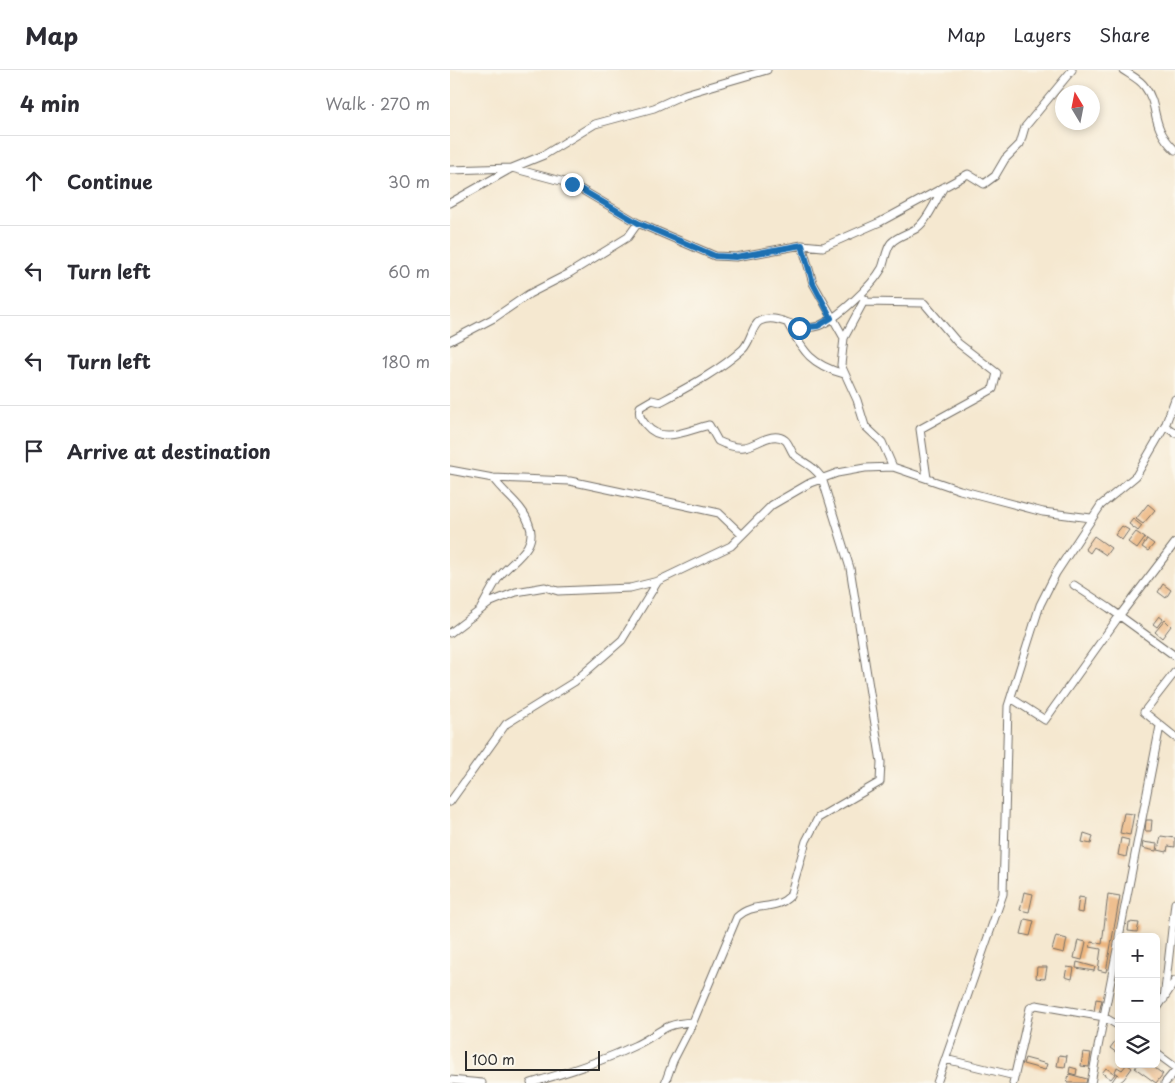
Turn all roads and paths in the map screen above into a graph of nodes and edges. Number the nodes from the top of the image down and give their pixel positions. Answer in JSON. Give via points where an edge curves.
{"nodes":[{"id":1,"x":767,"y":70,"type":"edge"},
{"id":2,"x":1072,"y":70,"type":"edge"},
{"id":3,"x":1123,"y":70,"type":"edge"},
{"id":4,"x":1175,"y":150,"type":"edge"},
{"id":5,"x":512,"y":168,"type":"junction"},
{"id":6,"x":450,"y":170,"type":"edge"},
{"id":7,"x":944,"y":187,"type":"junction"},
{"id":8,"x":450,"y":203,"type":"edge"},
{"id":9,"x":638,"y":223,"type":"junction"},
{"id":10,"x":802,"y":245,"type":"junction"},
{"id":11,"x":865,"y":292,"type":"junction"},
{"id":12,"x":864,"y":302,"type":"junction"},
{"id":13,"x":831,"y":318,"type":"junction"},
{"id":14,"x":788,"y":324,"type":"junction"},
{"id":15,"x":844,"y":338,"type":"junction"},
{"id":16,"x":450,"y":341,"type":"edge"},
{"id":17,"x":844,"y":374,"type":"junction"},
{"id":18,"x":1175,"y":399,"type":"edge"},
{"id":19,"x":1164,"y":426,"type":"junction"},
{"id":20,"x":1175,"y":433,"type":"edge"},
{"id":21,"x":893,"y":468,"type":"junction"},
{"id":22,"x":450,"y":470,"type":"edge"},
{"id":23,"x":493,"y":478,"type":"junction"},
{"id":24,"x":822,"y":478,"type":"junction"},
{"id":25,"x":927,"y":478,"type":"junction"},
{"id":26,"x":1091,"y":518,"type":"junction"},
{"id":27,"x":742,"y":534,"type":"junction"},
{"id":28,"x":1175,"y":543,"type":"edge"},
{"id":29,"x":658,"y":581,"type":"junction"},
{"id":30,"x":1074,"y":585,"type":"dead end"},
{"id":31,"x":480,"y":610,"type":"junction"},
{"id":32,"x":1120,"y":615,"type":"junction"},
{"id":33,"x":450,"y":633,"type":"edge"},
{"id":34,"x":1175,"y":656,"type":"edge"},
{"id":35,"x":1175,"y":672,"type":"edge"},
{"id":36,"x":1011,"y":698,"type":"junction"},
{"id":37,"x":1160,"y":726,"type":"junction"},
{"id":38,"x":1175,"y":737,"type":"edge"},
{"id":39,"x":450,"y":802,"type":"edge"},
{"id":40,"x":1175,"y":903,"type":"edge"},
{"id":41,"x":1120,"y":933,"type":"edge"},
{"id":42,"x":1115,"y":959,"type":"edge"},
{"id":43,"x":1175,"y":981,"type":"edge"},
{"id":44,"x":1164,"y":999,"type":"junction"},
{"id":45,"x":1160,"y":1004,"type":"edge"},
{"id":46,"x":1104,"y":1017,"type":"junction"},
{"id":47,"x":693,"y":1022,"type":"junction"},
{"id":48,"x":1115,"y":1024,"type":"edge"},
{"id":49,"x":1160,"y":1056,"type":"edge"},
{"id":50,"x":945,"y":1059,"type":"junction"},
{"id":51,"x":1175,"y":1069,"type":"edge"},
{"id":52,"x":1014,"y":1079,"type":"edge"},
{"id":53,"x":450,"y":1080,"type":"edge"},
{"id":54,"x":482,"y":1083,"type":"edge"},
{"id":55,"x":531,"y":1083,"type":"edge"},
{"id":56,"x":666,"y":1083,"type":"edge"},
{"id":57,"x":937,"y":1083,"type":"edge"},
{"id":58,"x":1091,"y":1083,"type":"edge"},
{"id":59,"x":1165,"y":1083,"type":"edge"}],
"edges":[{"from":1,"to":5,"type":"street","via":[[595,124],[544,155]]},
{"from":2,"to":7,"type":"street","via":[[1025,127],[1020,144],[1005,159],[995,176],[984,184],[968,174]]},
{"from":3,"to":4,"type":"street","via":[[1146,87],[1157,126]]},
{"from":5,"to":6,"type":"street"},
{"from":5,"to":8,"type":"street"},
{"from":5,"to":9,"type":"street","via":[[572,184]]},
{"from":7,"to":10,"type":"street","via":[[851,236],[823,247]]},
{"from":7,"to":11,"type":"street","via":[[919,227],[891,243],[882,268]]},
{"from":9,"to":10,"type":"street","via":[[715,256],[736,257]]},
{"from":9,"to":16,"type":"street","via":[[628,237]]},
{"from":10,"to":13,"type":"street","via":[[813,283]]},
{"from":11,"to":12,"type":"street"},
{"from":11,"to":13,"type":"street"},
{"from":12,"to":15,"type":"street"},
{"from":12,"to":25,"type":"street","via":[[924,303],[958,343],[997,373],[993,389],[920,429]]},
{"from":13,"to":14,"type":"street","via":[[818,326],[799,328]]},
{"from":13,"to":15,"type":"street"},
{"from":14,"to":17,"type":"street","via":[[805,354],[826,369]]},
{"from":14,"to":24,"type":"street","via":[[767,319],[758,322],[743,348],[686,389],[660,402],[652,400],[640,408],[639,413],[652,433],[660,435],[678,434],[709,425],[718,441],[737,448],[773,437],[781,438]]},
{"from":15,"to":17,"type":"street","via":[[841,364]]},
{"from":17,"to":21,"type":"street","via":[[865,426],[882,442]]},
{"from":18,"to":19,"type":"street"},
{"from":19,"to":20,"type":"street"},
{"from":19,"to":26,"type":"street","via":[[1136,476],[1101,504]]},
{"from":21,"to":24,"type":"street","via":[[865,468]]},
{"from":21,"to":25,"type":"street"},
{"from":22,"to":23,"type":"street"},
{"from":23,"to":27,"type":"street","via":[[570,481],[719,513]]},
{"from":23,"to":31,"type":"street","via":[[529,522],[531,537],[525,550],[499,577]]},
{"from":24,"to":27,"type":"street","via":[[772,505]]},
{"from":24,"to":47,"type":"street","via":[[850,568],[881,762],[880,782],[818,818],[806,841],[790,896],[777,905],[748,909],[737,917]]},
{"from":25,"to":26,"type":"street","via":[[1043,512]]},
{"from":26,"to":36,"type":"street","via":[[1056,572],[1040,605]]},
{"from":27,"to":29,"type":"street","via":[[732,546]]},
{"from":28,"to":32,"type":"street"},
{"from":29,"to":31,"type":"street","via":[[630,588],[558,591],[545,588],[516,592]]},
{"from":29,"to":39,"type":"street","via":[[622,640],[574,682],[506,724]]},
{"from":30,"to":32,"type":"street"},
{"from":31,"to":33,"type":"street"},
{"from":32,"to":34,"type":"street"},
{"from":32,"to":36,"type":"street","via":[[1044,720]]},
{"from":35,"to":37,"type":"street","via":[[1144,712]]},
{"from":36,"to":50,"type":"street","via":[[1008,706],[1003,894]]},
{"from":37,"to":38,"type":"street"},
{"from":37,"to":41,"type":"street"},
{"from":40,"to":44,"type":"street"},
{"from":42,"to":46,"type":"street"},
{"from":43,"to":44,"type":"street"},
{"from":44,"to":45,"type":"street"},
{"from":46,"to":48,"type":"street"},
{"from":46,"to":52,"type":"street","via":[[1036,1006],[1030,1008]]},
{"from":46,"to":58,"type":"street"},
{"from":47,"to":55,"type":"street","via":[[675,1023],[635,1046]]},
{"from":47,"to":56,"type":"street","via":[[673,1061]]},
{"from":49,"to":51,"type":"street"},
{"from":50,"to":52,"type":"street"},
{"from":50,"to":57,"type":"street"},
{"from":51,"to":59,"type":"street"},
{"from":53,"to":54,"type":"street"}]}
